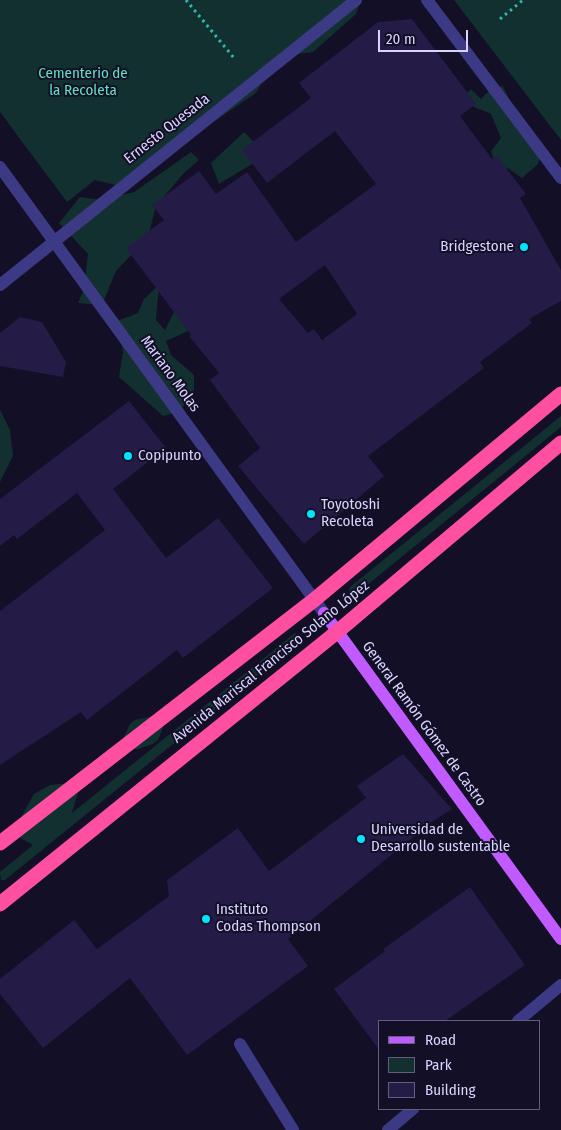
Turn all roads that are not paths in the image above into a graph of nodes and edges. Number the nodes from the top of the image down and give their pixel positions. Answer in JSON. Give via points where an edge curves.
{"nodes":[{"id":1,"x":356,"y":0,"type":"edge"},
{"id":2,"x":427,"y":0,"type":"edge"},
{"id":3,"x":0,"y":167,"type":"edge"},
{"id":4,"x":561,"y":178,"type":"edge"},
{"id":5,"x":53,"y":241,"type":"junction"},
{"id":6,"x":0,"y":285,"type":"edge"},
{"id":7,"x":561,"y":394,"type":"edge"},
{"id":8,"x":561,"y":442,"type":"edge"},
{"id":9,"x":314,"y":600,"type":"junction"},
{"id":10,"x":324,"y":613,"type":"joint"},
{"id":11,"x":337,"y":632,"type":"junction"},
{"id":12,"x":0,"y":843,"type":"edge"},
{"id":13,"x":0,"y":904,"type":"edge"},
{"id":14,"x":561,"y":940,"type":"edge"},
{"id":15,"x":561,"y":985,"type":"edge"},
{"id":16,"x":519,"y":1020,"type":"edge"},
{"id":17,"x":240,"y":1044,"type":"dead end"},
{"id":18,"x":412,"y":1110,"type":"edge"},
{"id":19,"x":293,"y":1130,"type":"edge"},
{"id":20,"x":388,"y":1130,"type":"edge"}],
"edges":[{"from":1,"to":5,"type":"street","name":"Ernesto Quesada"},
{"from":2,"to":4,"type":"street"},
{"from":3,"to":5,"type":"street","name":"Mariano Molas"},
{"from":5,"to":6,"type":"street","name":"Ernesto Quesada"},
{"from":5,"to":9,"type":"street","name":"Mariano Molas"},
{"from":7,"to":9,"type":"highway","name":"Avenida Mariscal Francisco Solano López"},
{"from":8,"to":11,"type":"highway","name":"Avenida Mariscal Francisco Solano López"},
{"from":9,"to":10,"type":"street","name":"General Ramón Gómez de Castro"},
{"from":9,"to":12,"type":"highway","name":"Avenida Mariscal Francisco Solano López"},
{"from":10,"to":11,"type":"main road","name":"General Ramón Gómez de Castro"},
{"from":11,"to":13,"type":"highway","name":"Avenida Mariscal Francisco Solano López"},
{"from":11,"to":14,"type":"main road","name":"General Ramón Gómez de Castro"},
{"from":15,"to":16,"type":"street"},
{"from":17,"to":19,"type":"street"},
{"from":18,"to":20,"type":"street"}]}
